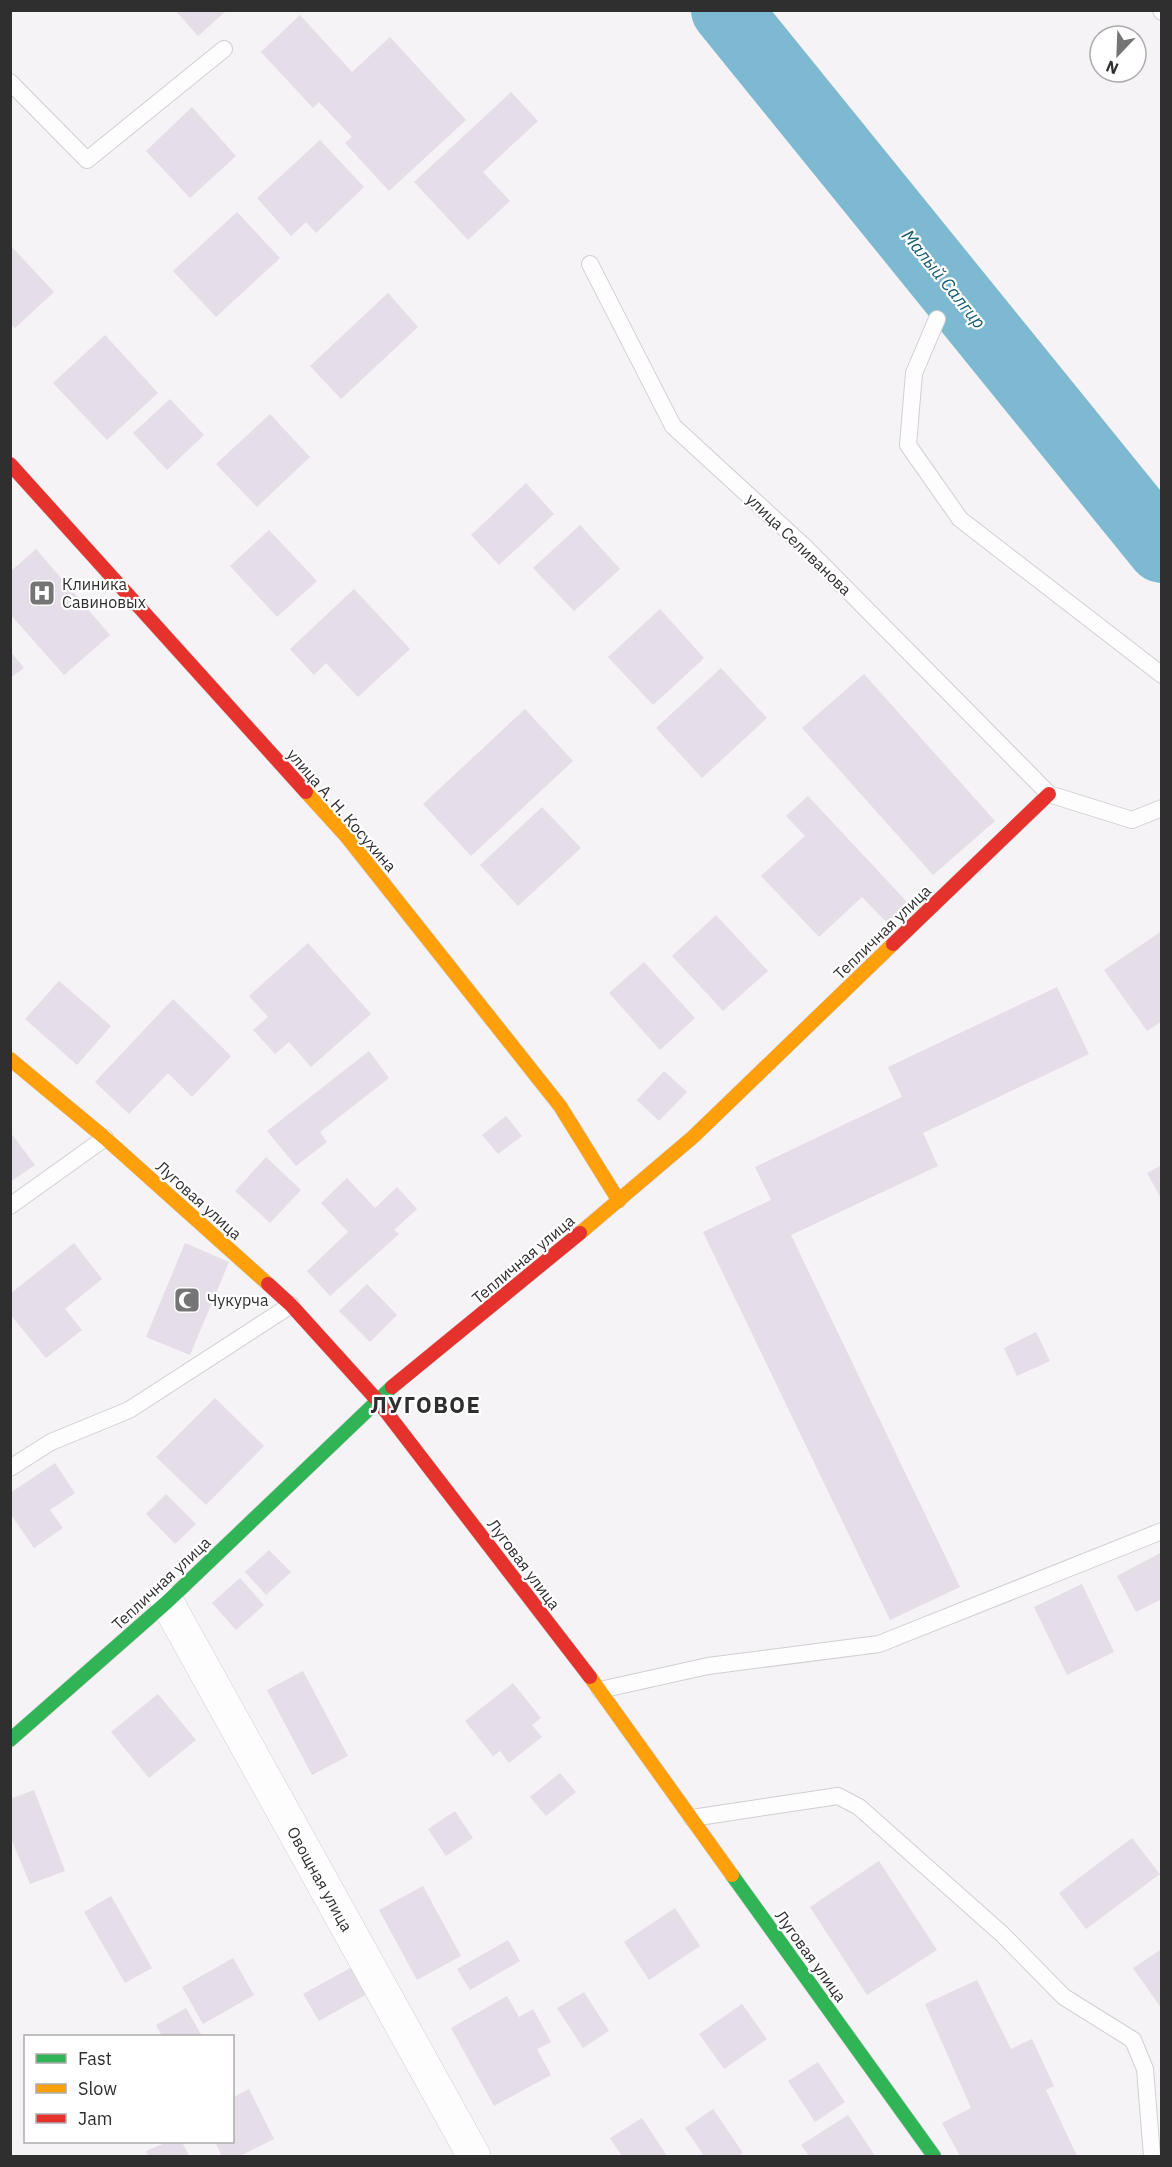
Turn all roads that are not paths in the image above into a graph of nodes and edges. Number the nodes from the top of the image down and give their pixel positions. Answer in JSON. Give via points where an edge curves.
{"nodes":[{"id":1,"x":224,"y":49,"type":"dead end"},
{"id":2,"x":10,"y":82,"type":"edge"},
{"id":3,"x":590,"y":264,"type":"dead end"},
{"id":4,"x":937,"y":319,"type":"dead end"},
{"id":5,"x":10,"y":464,"type":"edge"},
{"id":6,"x":1161,"y":675,"type":"edge"},
{"id":7,"x":1049,"y":794,"type":"junction"},
{"id":8,"x":1161,"y":808,"type":"edge"},
{"id":9,"x":10,"y":1059,"type":"edge"},
{"id":10,"x":105,"y":1138,"type":"junction"},
{"id":11,"x":619,"y":1201,"type":"junction"},
{"id":12,"x":10,"y":1206,"type":"edge"},
{"id":13,"x":291,"y":1305,"type":"junction"},
{"id":14,"x":377,"y":1400,"type":"junction"},
{"id":15,"x":10,"y":1468,"type":"edge"},
{"id":16,"x":1161,"y":1531,"type":"edge"},
{"id":17,"x":167,"y":1602,"type":"junction"},
{"id":18,"x":600,"y":1690,"type":"junction"},
{"id":19,"x":10,"y":1740,"type":"edge"},
{"id":20,"x":692,"y":1818,"type":"junction"},
{"id":21,"x":474,"y":2157,"type":"edge"},
{"id":22,"x":934,"y":2157,"type":"edge"},
{"id":23,"x":1152,"y":2157,"type":"edge"}],
"edges":[{"from":1,"to":2,"type":"lane","via":[[87,160]]},
{"from":3,"to":7,"type":"lane","name":"улица Селиванова","via":[[673,426],[807,549]]},
{"from":4,"to":6,"type":"lane","via":[[914,373],[908,445],[960,519]]},
{"from":5,"to":11,"type":"street","name":"улица А. Н. Косухина","via":[[346,836],[560,1106]]},
{"from":7,"to":8,"type":"lane","via":[[1132,820]]},
{"from":7,"to":11,"type":"street","name":"Тепличная улица","via":[[693,1137]]},
{"from":9,"to":10,"type":"street","name":"Луговая улица"},
{"from":10,"to":12,"type":"lane"},
{"from":10,"to":13,"type":"street","name":"Луговая улица"},
{"from":11,"to":14,"type":"street","name":"Тепличная улица"},
{"from":13,"to":14,"type":"street","name":"Луговая улица"},
{"from":13,"to":15,"type":"lane","via":[[129,1410],[51,1442]]},
{"from":14,"to":17,"type":"street","name":"Тепличная улица"},
{"from":14,"to":18,"type":"street","name":"Луговая улица"},
{"from":16,"to":18,"type":"lane","via":[[879,1644],[708,1666]]},
{"from":17,"to":19,"type":"street","name":"Тепличная улица"},
{"from":17,"to":21,"type":"street","name":"Овощная улица"},
{"from":18,"to":20,"type":"street","name":"Луговая улица"},
{"from":20,"to":22,"type":"street","name":"Луговая улица"},
{"from":20,"to":23,"type":"lane","via":[[838,1796],[859,1807],[1002,1934],[1064,1997],[1133,2040],[1145,2069]]}]}
